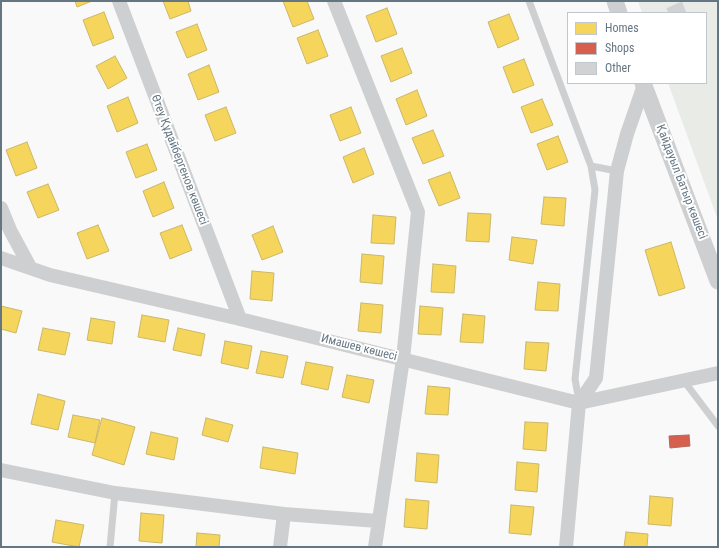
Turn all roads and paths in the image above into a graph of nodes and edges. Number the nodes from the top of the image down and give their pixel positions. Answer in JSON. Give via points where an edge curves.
{"nodes":[{"id":1,"x":119,"y":1,"type":"edge"},
{"id":2,"x":529,"y":1,"type":"edge"},
{"id":3,"x":615,"y":1,"type":"edge"},
{"id":4,"x":336,"y":2,"type":"edge"},
{"id":5,"x":619,"y":12,"type":"edge"},
{"id":6,"x":644,"y":84,"type":"edge"},
{"id":7,"x":591,"y":166,"type":"junction"},
{"id":8,"x":617,"y":171,"type":"junction"},
{"id":9,"x":1,"y":208,"type":"edge"},
{"id":10,"x":1,"y":258,"type":"edge"},
{"id":11,"x":30,"y":267,"type":"junction"},
{"id":12,"x":718,"y":281,"type":"edge"},
{"id":13,"x":240,"y":319,"type":"junction"},
{"id":14,"x":403,"y":359,"type":"junction"},
{"id":15,"x":718,"y":373,"type":"edge"},
{"id":16,"x":684,"y":381,"type":"junction"},
{"id":17,"x":579,"y":403,"type":"junction"},
{"id":18,"x":718,"y":426,"type":"edge"},
{"id":19,"x":1,"y":470,"type":"edge"},
{"id":20,"x":115,"y":493,"type":"junction"},
{"id":21,"x":284,"y":514,"type":"junction"},
{"id":22,"x":378,"y":521,"type":"junction"},
{"id":23,"x":110,"y":547,"type":"edge"},
{"id":24,"x":280,"y":547,"type":"edge"},
{"id":25,"x":375,"y":547,"type":"edge"},
{"id":26,"x":566,"y":547,"type":"edge"}],
"edges":[{"from":1,"to":13,"type":"street","name":"Өтеу Құдайбергенов көшесі"},
{"from":2,"to":7,"type":"lane"},
{"from":3,"to":5,"type":"street"},
{"from":4,"to":14,"type":"street","via":[[418,212]]},
{"from":6,"to":8,"type":"street"},
{"from":6,"to":12,"type":"street","name":"Қайдауыл Батыр көшесі"},
{"from":7,"to":8,"type":"lane"},
{"from":7,"to":17,"type":"lane","via":[[594,190],[575,379]]},
{"from":8,"to":17,"type":"street","via":[[596,378]]},
{"from":9,"to":11,"type":"street"},
{"from":10,"to":11,"type":"street","name":"Имашев көшесі"},
{"from":11,"to":13,"type":"street","name":"Имашев көшесі","via":[[50,275]]},
{"from":13,"to":14,"type":"street","name":"Имашев көшесі"},
{"from":14,"to":17,"type":"street","name":"Имашев көшесі"},
{"from":14,"to":22,"type":"street"},
{"from":15,"to":16,"type":"street","name":"Имашев көшесі"},
{"from":16,"to":17,"type":"street","name":"Имашев көшесі"},
{"from":16,"to":18,"type":"lane"},
{"from":17,"to":26,"type":"street"},
{"from":19,"to":20,"type":"street"},
{"from":20,"to":21,"type":"street"},
{"from":20,"to":23,"type":"lane"},
{"from":21,"to":22,"type":"street"},
{"from":21,"to":24,"type":"street"},
{"from":22,"to":25,"type":"street"}]}
